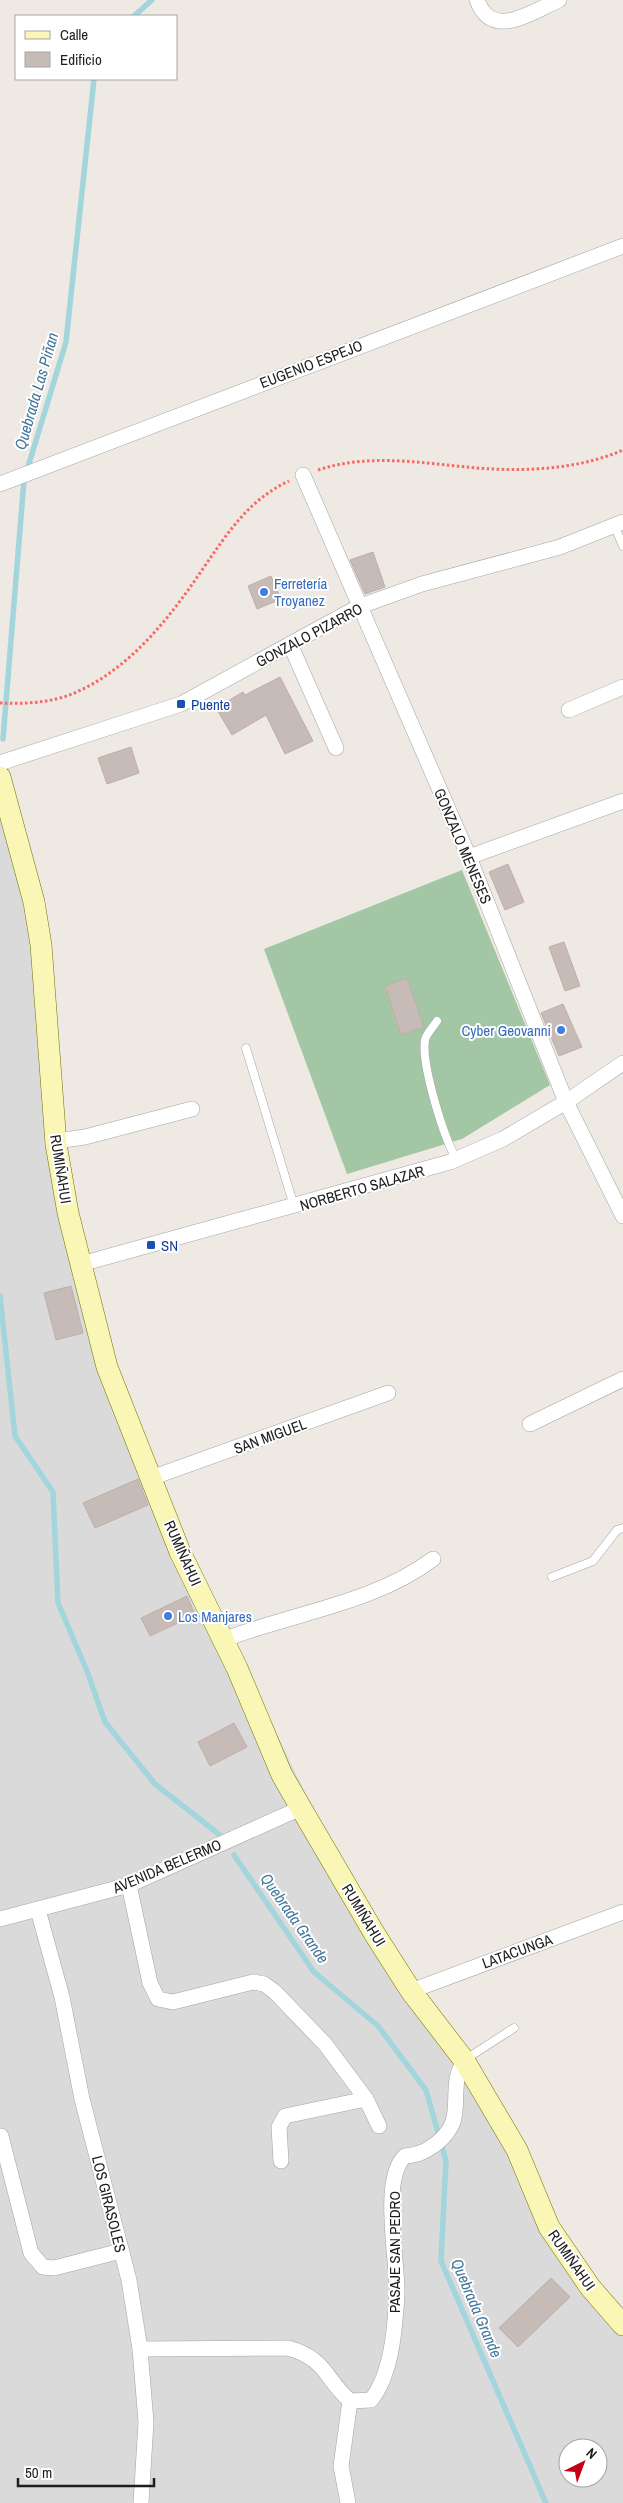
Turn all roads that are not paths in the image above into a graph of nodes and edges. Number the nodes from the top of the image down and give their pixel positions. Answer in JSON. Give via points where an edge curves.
{"nodes":[{"id":1,"x":477,"y":0,"type":"edge"},
{"id":2,"x":559,"y":0,"type":"edge"},
{"id":3,"x":623,"y":246,"type":"edge"},
{"id":4,"x":303,"y":475,"type":"road end"},
{"id":5,"x":2,"y":483,"type":"edge"},
{"id":6,"x":618,"y":523,"type":"edge"},
{"id":7,"x":623,"y":546,"type":"edge"},
{"id":8,"x":358,"y":606,"type":"junction"},
{"id":9,"x":290,"y":644,"type":"junction"},
{"id":10,"x":623,"y":687,"type":"edge"},
{"id":11,"x":569,"y":710,"type":"dead end"},
{"id":12,"x":336,"y":748,"type":"dead end"},
{"id":13,"x":0,"y":763,"type":"edge"},
{"id":14,"x":0,"y":777,"type":"edge"},
{"id":15,"x":623,"y":801,"type":"edge"},
{"id":16,"x":469,"y":857,"type":"junction"},
{"id":17,"x":438,"y":1021,"type":"dead end"},
{"id":18,"x":246,"y":1048,"type":"dead end"},
{"id":19,"x":623,"y":1063,"type":"edge"},
{"id":20,"x":566,"y":1102,"type":"junction"},
{"id":21,"x":192,"y":1109,"type":"dead end"},
{"id":22,"x":56,"y":1141,"type":"junction"},
{"id":23,"x":457,"y":1160,"type":"junction"},
{"id":24,"x":294,"y":1207,"type":"junction"},
{"id":25,"x":623,"y":1216,"type":"edge"},
{"id":26,"x":81,"y":1264,"type":"junction"},
{"id":27,"x":623,"y":1379,"type":"edge"},
{"id":28,"x":388,"y":1393,"type":"dead end"},
{"id":29,"x":530,"y":1424,"type":"dead end"},
{"id":30,"x":151,"y":1478,"type":"junction"},
{"id":31,"x":623,"y":1528,"type":"edge"},
{"id":32,"x":433,"y":1559,"type":"dead end"},
{"id":33,"x":552,"y":1577,"type":"dead end"},
{"id":34,"x":224,"y":1640,"type":"junction"},
{"id":35,"x":300,"y":1808,"type":"junction"},
{"id":36,"x":129,"y":1885,"type":"junction"},
{"id":37,"x":38,"y":1910,"type":"junction"},
{"id":38,"x":623,"y":1912,"type":"edge"},
{"id":39,"x":0,"y":1919,"type":"edge"},
{"id":40,"x":411,"y":1991,"type":"junction"},
{"id":41,"x":514,"y":2028,"type":"dead end"},
{"id":42,"x":464,"y":2060,"type":"junction"},
{"id":43,"x":366,"y":2100,"type":"junction"},
{"id":44,"x":379,"y":2126,"type":"dead end"},
{"id":45,"x":1,"y":2136,"type":"edge"},
{"id":46,"x":280,"y":2161,"type":"dead end"},
{"id":47,"x":121,"y":2250,"type":"junction"},
{"id":48,"x":623,"y":2325,"type":"edge"},
{"id":49,"x":140,"y":2349,"type":"junction"},
{"id":50,"x":350,"y":2401,"type":"junction"},
{"id":51,"x":141,"y":2503,"type":"edge"},
{"id":52,"x":348,"y":2503,"type":"edge"}],
"edges":[{"from":1,"to":2,"type":"street","via":[[489,19],[500,22]]},
{"from":3,"to":5,"type":"street","name":"EUGENIO ESPEJO"},
{"from":4,"to":8,"type":"street","name":"GONZALO MENESES"},
{"from":6,"to":7,"type":"lane"},
{"from":6,"to":8,"type":"street","name":"GONZALO PIZARRO","via":[[560,547],[422,584]]},
{"from":8,"to":9,"type":"street","name":"GONZALO PIZARRO"},
{"from":8,"to":16,"type":"street","name":"GONZALO MENESES"},
{"from":9,"to":12,"type":"street"},
{"from":9,"to":13,"type":"street","name":"GONZALO PIZARRO","via":[[181,704]]},
{"from":10,"to":11,"type":"street"},
{"from":14,"to":22,"type":"street","name":"RUMIÑAHUI","via":[[34,902],[41,945]]},
{"from":15,"to":16,"type":"street"},
{"from":16,"to":20,"type":"street","name":"GONZALO MENESES"},
{"from":17,"to":23,"type":"lane","via":[[425,1039],[425,1059],[448,1144]]},
{"from":18,"to":24,"type":"lane"},
{"from":19,"to":20,"type":"street","name":"NORBERTO SALAZAR"},
{"from":20,"to":23,"type":"street","name":"NORBERTO SALAZAR","via":[[503,1139]]},
{"from":20,"to":25,"type":"street","name":"GONZALO MENESES"},
{"from":21,"to":22,"type":"street","via":[[86,1138]]},
{"from":22,"to":26,"type":"street","name":"RUMIÑAHUI","via":[[68,1213]]},
{"from":23,"to":24,"type":"street","name":"NORBERTO SALAZAR"},
{"from":24,"to":26,"type":"street","name":"NORBERTO SALAZAR"},
{"from":26,"to":30,"type":"street","name":"RUMIÑAHUI","via":[[108,1367]]},
{"from":27,"to":29,"type":"street"},
{"from":28,"to":30,"type":"street","name":"SAN MIGUEL"},
{"from":30,"to":34,"type":"street","name":"RUMIÑAHUI","via":[[180,1552]]},
{"from":31,"to":33,"type":"lane","via":[[617,1530],[593,1561]]},
{"from":32,"to":34,"type":"street","via":[[386,1586]]},
{"from":34,"to":35,"type":"street","name":"RUMIÑAHUI","via":[[282,1775]]},
{"from":35,"to":36,"type":"street","name":"AVENIDA BELERMO"},
{"from":35,"to":40,"type":"street","name":"RUMIÑAHUI"},
{"from":36,"to":37,"type":"street","name":"AVENIDA BELERMO"},
{"from":36,"to":43,"type":"street","via":[[150,1983],[158,1999],[173,2002],[253,1982],[264,1984],[325,2044]]},
{"from":37,"to":39,"type":"street","name":"AVENIDA BELERMO"},
{"from":37,"to":47,"type":"street","name":"LOS GIRASOLES"},
{"from":38,"to":40,"type":"street","name":"LATACUNGA"},
{"from":40,"to":42,"type":"street","name":"RUMIÑAHUI"},
{"from":41,"to":42,"type":"lane"},
{"from":42,"to":48,"type":"street","name":"RUMIÑAHUI","via":[[517,2150],[549,2227],[590,2287]]},
{"from":42,"to":50,"type":"street","name":"PASAJE SAN PEDRO","via":[[457,2078],[455,2116],[446,2135],[419,2155],[406,2156],[396,2169],[392,2234],[397,2293],[390,2358],[378,2391],[371,2400]]},
{"from":43,"to":44,"type":"street"},
{"from":43,"to":46,"type":"street","via":[[285,2116],[279,2127]]},
{"from":45,"to":47,"type":"street","via":[[31,2253],[43,2267],[54,2268]]},
{"from":47,"to":49,"type":"street","name":"LOS GIRASOLES"},
{"from":49,"to":50,"type":"street","via":[[288,2348],[306,2353]]},
{"from":49,"to":51,"type":"street","name":"LOS GIRASOLES","via":[[146,2422]]},
{"from":50,"to":52,"type":"street","via":[[341,2466]]}]}
